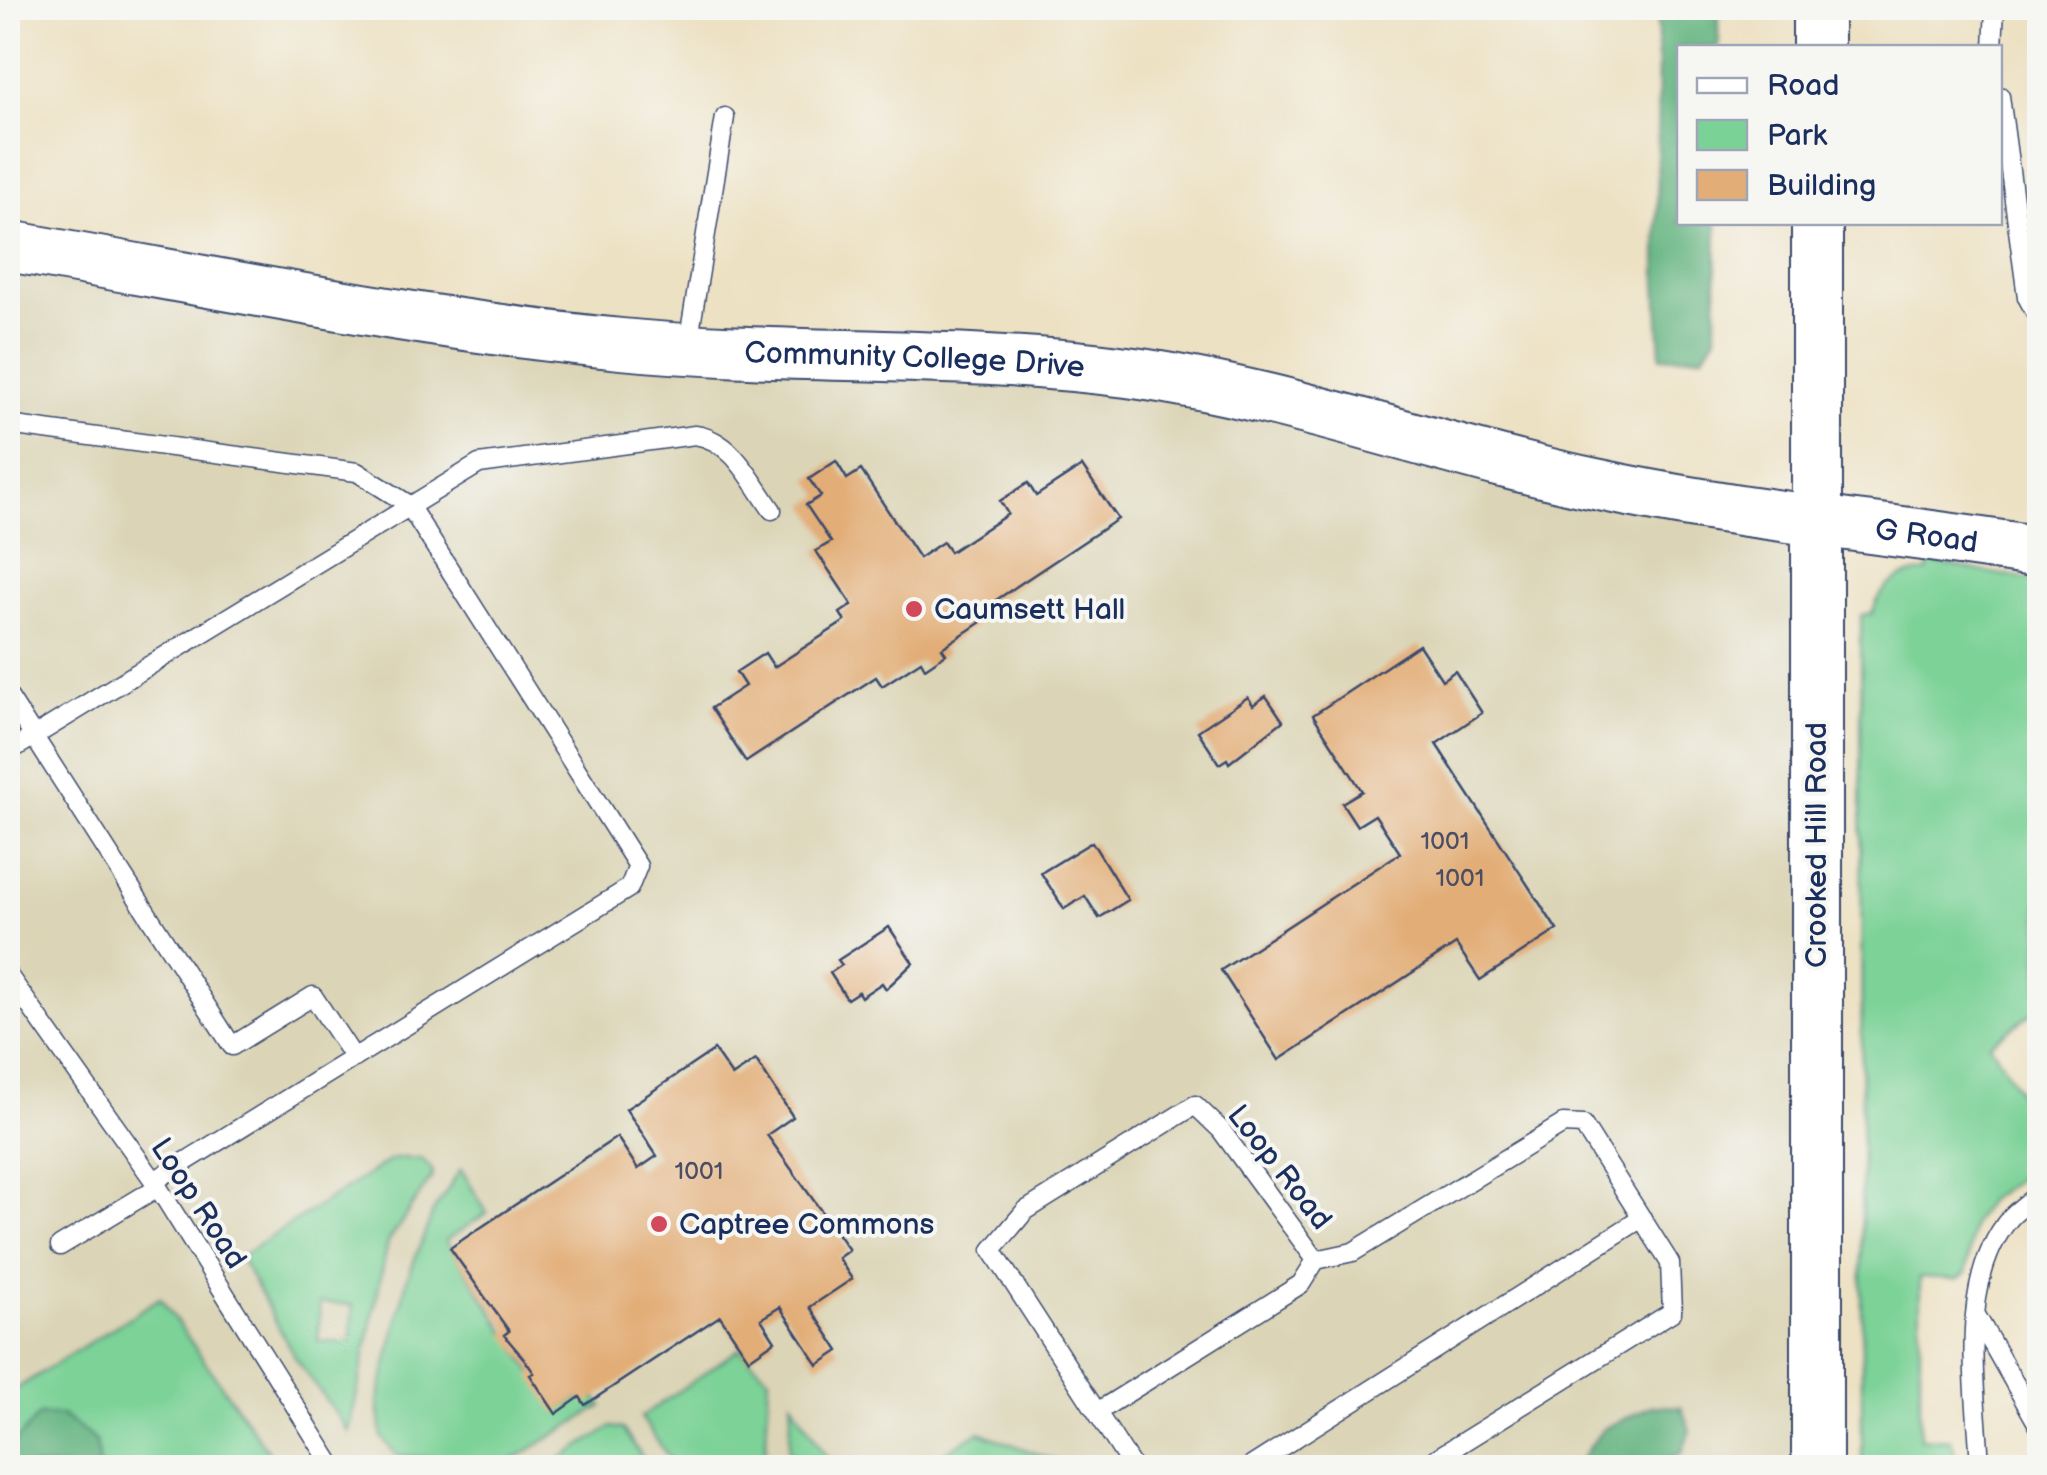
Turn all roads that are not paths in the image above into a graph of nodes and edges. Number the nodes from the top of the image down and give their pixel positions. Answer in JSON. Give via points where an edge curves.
{"nodes":[{"id":1,"x":1818,"y":8,"type":"edge"},
{"id":2,"x":1996,"y":8,"type":"edge"},
{"id":3,"x":1818,"y":45,"type":"edge"},
{"id":4,"x":1993,"y":45,"type":"edge"},
{"id":5,"x":2002,"y":111,"type":"edge"},
{"id":6,"x":725,"y":117,"type":"dead end"},
{"id":7,"x":1817,"y":225,"type":"edge"},
{"id":8,"x":8,"y":246,"type":"edge"},
{"id":9,"x":2040,"y":321,"type":"edge"},
{"id":10,"x":687,"y":348,"type":"junction"},
{"id":11,"x":8,"y":425,"type":"edge"},
{"id":12,"x":408,"y":504,"type":"junction"},
{"id":13,"x":772,"y":510,"type":"dead end"},
{"id":14,"x":1814,"y":517,"type":"junction"},
{"id":15,"x":2040,"y":552,"type":"edge"},
{"id":16,"x":8,"y":696,"type":"edge"},
{"id":17,"x":36,"y":737,"type":"junction"},
{"id":18,"x":8,"y":752,"type":"edge"},
{"id":19,"x":8,"y":977,"type":"edge"},
{"id":20,"x":354,"y":1058,"type":"junction"},
{"id":21,"x":156,"y":1184,"type":"junction"},
{"id":22,"x":2040,"y":1193,"type":"edge"},
{"id":23,"x":1642,"y":1218,"type":"junction"},
{"id":24,"x":60,"y":1246,"type":"dead end"},
{"id":25,"x":1316,"y":1260,"type":"junction"},
{"id":26,"x":1975,"y":1313,"type":"junction"},
{"id":27,"x":1097,"y":1412,"type":"junction"},
{"id":28,"x":2040,"y":1428,"type":"edge"},
{"id":29,"x":334,"y":1468,"type":"edge"},
{"id":30,"x":1134,"y":1468,"type":"edge"},
{"id":31,"x":1248,"y":1468,"type":"edge"},
{"id":32,"x":1421,"y":1468,"type":"edge"},
{"id":33,"x":1817,"y":1468,"type":"edge"},
{"id":34,"x":1980,"y":1468,"type":"edge"}],
"edges":[{"from":1,"to":3,"type":"main road"},
{"from":2,"to":4,"type":"lane"},
{"from":5,"to":9,"type":"lane","via":[[2027,297]]},
{"from":6,"to":10,"type":"lane"},
{"from":7,"to":14,"type":"main road","name":"Crooked Hill Road"},
{"from":8,"to":10,"type":"main road","name":"Community College Drive","via":[[476,326]]},
{"from":10,"to":14,"type":"main road","name":"Community College Drive","via":[[998,358],[1128,372],[1326,410],[1599,485]]},
{"from":11,"to":12,"type":"lane","via":[[357,472]]},
{"from":12,"to":13,"type":"lane","via":[[479,464],[695,435],[728,448]]},
{"from":12,"to":17,"type":"lane"},
{"from":12,"to":20,"type":"lane","via":[[632,851],[636,877],[613,898]]},
{"from":14,"to":15,"type":"main road","name":"G Road"},
{"from":14,"to":33,"type":"main road","name":"Crooked Hill Road"},
{"from":16,"to":17,"type":"lane"},
{"from":17,"to":18,"type":"lane"},
{"from":17,"to":20,"type":"lane","via":[[232,1046],[313,996]]},
{"from":19,"to":21,"type":"lane","name":"Loop Road"},
{"from":20,"to":21,"type":"lane"},
{"from":21,"to":24,"type":"lane"},
{"from":21,"to":29,"type":"lane","name":"Loop Road"},
{"from":22,"to":26,"type":"lane","via":[[2009,1219],[1988,1261]]},
{"from":23,"to":25,"type":"lane","via":[[1583,1124],[1562,1124],[1353,1252]]},
{"from":23,"to":31,"type":"lane"},
{"from":23,"to":32,"type":"lane","via":[[1670,1263],[1672,1312]]},
{"from":25,"to":27,"type":"lane","name":"Loop Road","via":[[1301,1284]]},
{"from":25,"to":27,"type":"lane","name":"Loop Road","via":[[1221,1130],[1195,1105],[1026,1211],[992,1250]]},
{"from":26,"to":28,"type":"lane"},
{"from":26,"to":34,"type":"lane"},
{"from":27,"to":30,"type":"lane","name":"Loop Road"}]}
